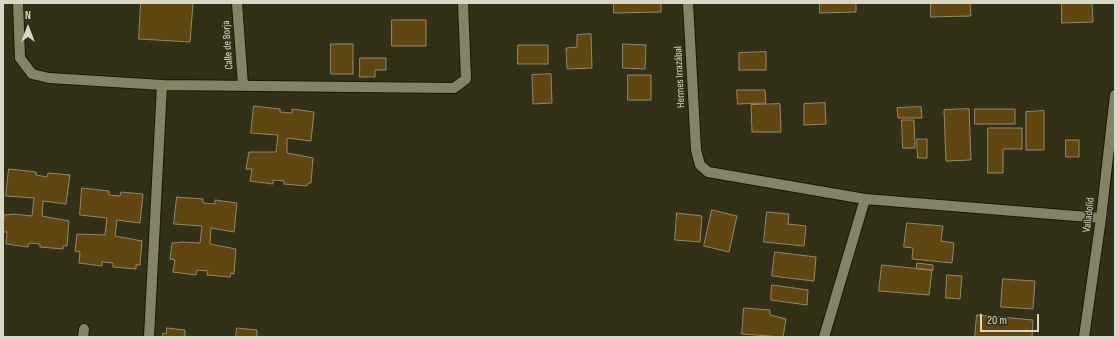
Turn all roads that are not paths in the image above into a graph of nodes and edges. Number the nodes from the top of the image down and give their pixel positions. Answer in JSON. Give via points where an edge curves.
{"nodes":[{"id":1,"x":18,"y":3,"type":"edge"},
{"id":2,"x":237,"y":3,"type":"edge"},
{"id":3,"x":463,"y":3,"type":"edge"},
{"id":4,"x":688,"y":3,"type":"edge"},
{"id":5,"x":162,"y":84,"type":"junction"},
{"id":6,"x":243,"y":85,"type":"junction"},
{"id":7,"x":1115,"y":95,"type":"edge"},
{"id":8,"x":865,"y":199,"type":"junction"},
{"id":9,"x":1101,"y":218,"type":"junction"},
{"id":10,"x":149,"y":337,"type":"edge"},
{"id":11,"x":824,"y":337,"type":"edge"},
{"id":12,"x":1084,"y":337,"type":"edge"}],
"edges":[{"from":1,"to":5,"type":"street","via":[[20,58],[32,74],[49,78]]},
{"from":2,"to":6,"type":"street","name":"Calle de Borja"},
{"from":3,"to":6,"type":"street","via":[[466,79],[454,88]]},
{"from":4,"to":8,"type":"street","name":"Hermes Irrazábal","via":[[696,150],[700,165],[708,172]]},
{"from":5,"to":6,"type":"street"},
{"from":5,"to":10,"type":"street"},
{"from":7,"to":9,"type":"street","name":"Valladolid"},
{"from":8,"to":9,"type":"street","name":"Hermes Irrazábal"},
{"from":8,"to":11,"type":"street"},
{"from":9,"to":12,"type":"street","name":"Valladolid"}]}
